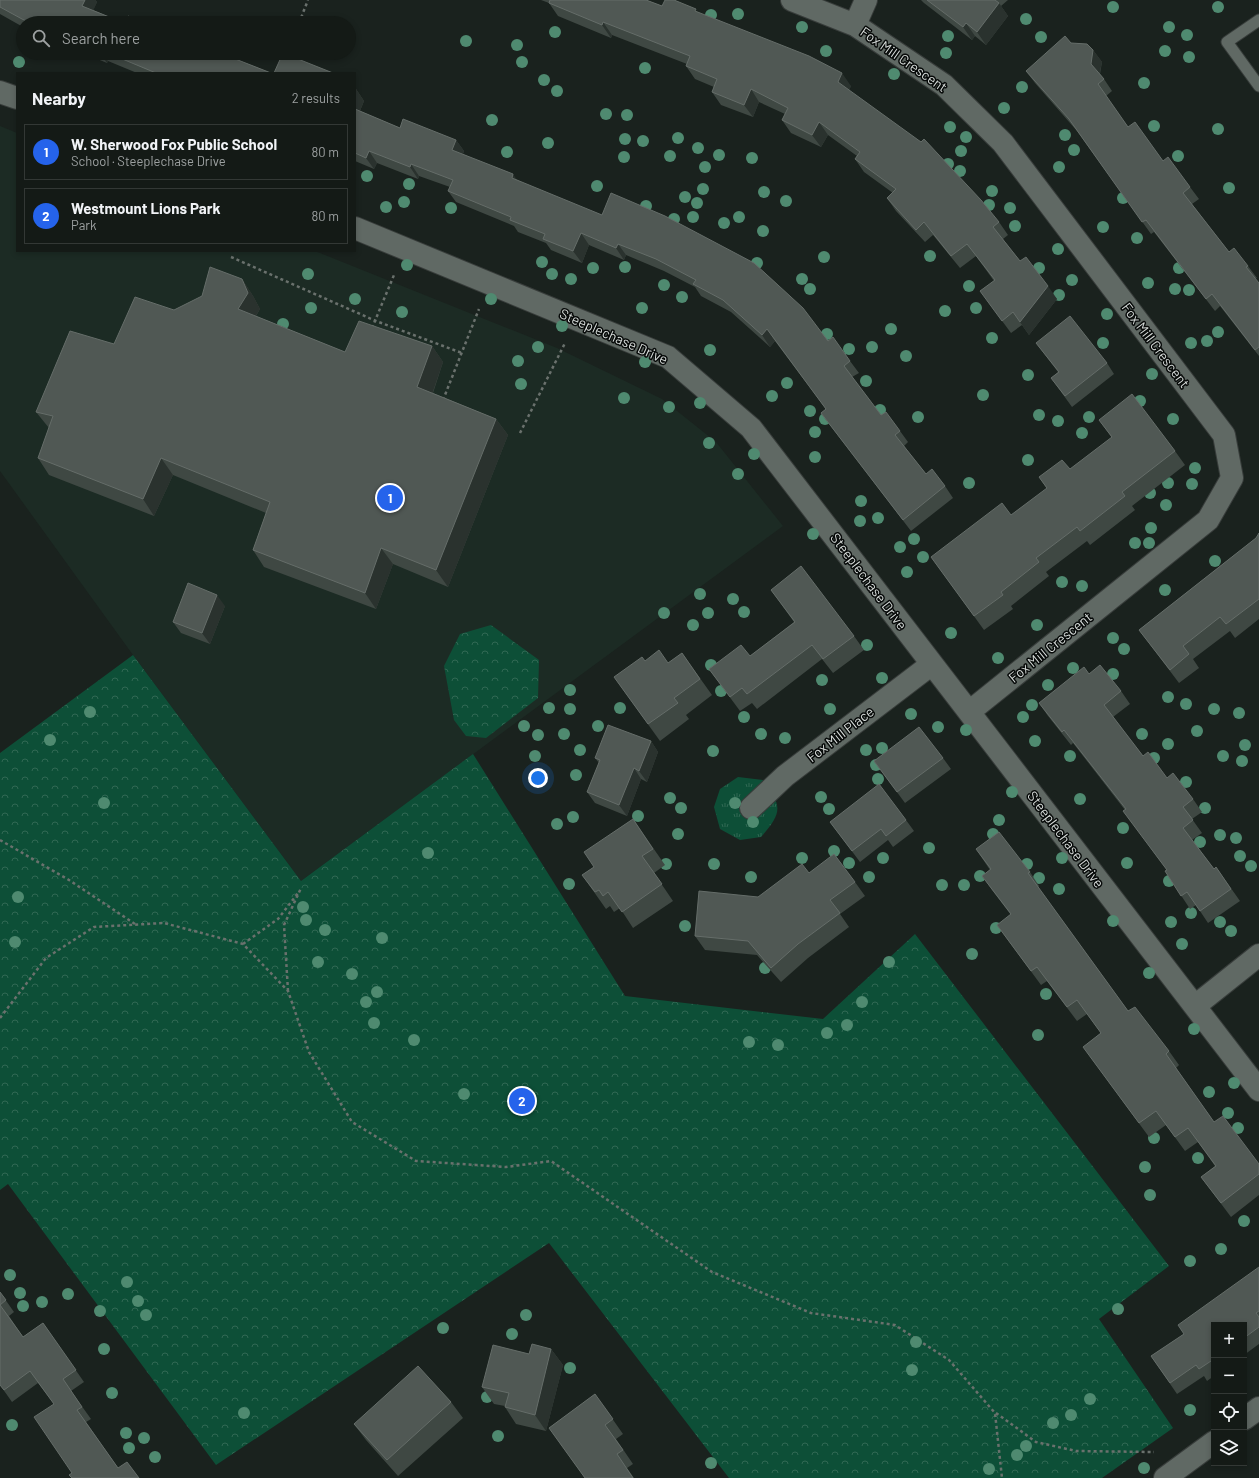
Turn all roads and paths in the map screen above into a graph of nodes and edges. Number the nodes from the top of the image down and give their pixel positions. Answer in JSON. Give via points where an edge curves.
{"nodes":[{"id":1,"x":308,"y":0,"type":"edge"},
{"id":2,"x":792,"y":0,"type":"edge"},
{"id":3,"x":866,"y":0,"type":"edge"},
{"id":4,"x":302,"y":16,"type":"edge"},
{"id":5,"x":1259,"y":20,"type":"edge"},
{"id":6,"x":855,"y":25,"type":"junction"},
{"id":7,"x":1259,"y":86,"type":"edge"},
{"id":8,"x":0,"y":92,"type":"edge"},
{"id":9,"x":16,"y":98,"type":"edge"},
{"id":10,"x":356,"y":228,"type":"edge"},
{"id":11,"x":231,"y":257,"type":"dead end"},
{"id":12,"x":394,"y":275,"type":"dead end"},
{"id":13,"x":479,"y":309,"type":"dead end"},
{"id":14,"x":376,"y":321,"type":"junction"},
{"id":15,"x":370,"y":333,"type":"edge"},
{"id":16,"x":565,"y":343,"type":"dead end"},
{"id":17,"x":462,"y":353,"type":"junction"},
{"id":18,"x":443,"y":400,"type":"edge"},
{"id":19,"x":520,"y":433,"type":"dead end"},
{"id":20,"x":932,"y":664,"type":"junction"},
{"id":21,"x":969,"y":712,"type":"junction"},
{"id":22,"x":751,"y":808,"type":"dead end"},
{"id":23,"x":0,"y":840,"type":"edge"},
{"id":24,"x":136,"y":924,"type":"junction"},
{"id":25,"x":243,"y":944,"type":"junction"},
{"id":26,"x":1259,"y":955,"type":"edge"},
{"id":27,"x":288,"y":991,"type":"junction"},
{"id":28,"x":1195,"y":1006,"type":"junction"},
{"id":29,"x":0,"y":1018,"type":"edge"},
{"id":30,"x":1259,"y":1090,"type":"edge"},
{"id":31,"x":1259,"y":1408,"type":"edge"},
{"id":32,"x":995,"y":1413,"type":"junction"},
{"id":33,"x":1247,"y":1417,"type":"edge"},
{"id":34,"x":1211,"y":1444,"type":"edge"},
{"id":35,"x":1154,"y":1452,"type":"dead end"},
{"id":36,"x":1002,"y":1478,"type":"edge"},
{"id":37,"x":1165,"y":1478,"type":"edge"}],
"edges":[{"from":1,"to":4,"type":"path"},
{"from":2,"to":6,"type":"street","name":"Fox Mill Crescent"},
{"from":3,"to":6,"type":"street"},
{"from":5,"to":7,"type":"lane","via":[[1227,42]]},
{"from":6,"to":21,"type":"street","name":"Fox Mill Crescent","via":[[944,85],[1003,143],[1224,435],[1232,478],[1208,520]]},
{"from":8,"to":9,"type":"street"},
{"from":10,"to":20,"type":"street","name":"Steeplechase Drive","via":[[668,357],[751,428]]},
{"from":11,"to":14,"type":"path"},
{"from":12,"to":14,"type":"path"},
{"from":13,"to":17,"type":"path"},
{"from":14,"to":15,"type":"path"},
{"from":14,"to":17,"type":"path"},
{"from":16,"to":19,"type":"path"},
{"from":17,"to":18,"type":"path"},
{"from":20,"to":21,"type":"street","name":"Steeplechase Drive"},
{"from":20,"to":22,"type":"street","name":"Fox Mill Place","via":[[786,776]]},
{"from":21,"to":28,"type":"street","name":"Steeplechase Drive"},
{"from":23,"to":24,"type":"path","via":[[69,880]]},
{"from":24,"to":25,"type":"path","via":[[164,923]]},
{"from":24,"to":29,"type":"path","via":[[94,927],[46,958]]},
{"from":25,"to":27,"type":"path"},
{"from":25,"to":27,"type":"path","via":[[278,919],[301,888],[284,925]]},
{"from":26,"to":28,"type":"street"},
{"from":27,"to":32,"type":"path","via":[[309,1052],[352,1122],[416,1161],[506,1167],[551,1161],[712,1272],[812,1313],[895,1325],[950,1360]]},
{"from":28,"to":30,"type":"street","name":"Steeplechase Drive"},
{"from":31,"to":33,"type":"street"},
{"from":32,"to":35,"type":"path","via":[[1036,1442],[1076,1451]]},
{"from":32,"to":36,"type":"path"},
{"from":34,"to":37,"type":"street"}]}
